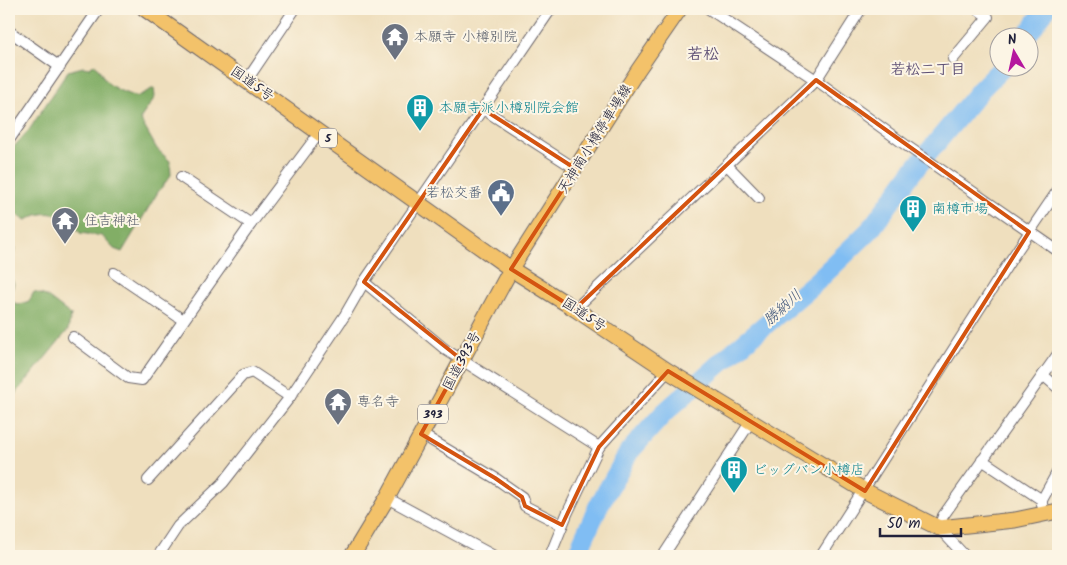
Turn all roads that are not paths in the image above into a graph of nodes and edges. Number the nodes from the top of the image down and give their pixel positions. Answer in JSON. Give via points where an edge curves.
{"nodes":[{"id":1,"x":98,"y":9,"type":"edge"},
{"id":2,"x":295,"y":9,"type":"edge"},
{"id":3,"x":551,"y":9,"type":"edge"},
{"id":4,"x":680,"y":9,"type":"edge"},
{"id":5,"x":708,"y":9,"type":"edge"},
{"id":6,"x":861,"y":9,"type":"edge"},
{"id":7,"x":976,"y":9,"type":"edge"},
{"id":8,"x":154,"y":11,"type":"edge"},
{"id":9,"x":9,"y":31,"type":"edge"},
{"id":10,"x":953,"y":59,"type":"dead end"},
{"id":11,"x":60,"y":67,"type":"junction"},
{"id":12,"x":247,"y":80,"type":"junction"},
{"id":13,"x":816,"y":80,"type":"junction"},
{"id":14,"x":483,"y":109,"type":"junction"},
{"id":15,"x":320,"y":132,"type":"junction"},
{"id":16,"x":9,"y":140,"type":"edge"},
{"id":17,"x":727,"y":165,"type":"junction"},
{"id":18,"x":576,"y":169,"type":"junction"},
{"id":19,"x":181,"y":177,"type":"dead end"},
{"id":20,"x":1058,"y":190,"type":"edge"},
{"id":21,"x":759,"y":198,"type":"dead end"},
{"id":22,"x":419,"y":203,"type":"junction"},
{"id":23,"x":251,"y":224,"type":"junction"},
{"id":24,"x":1029,"y":232,"type":"junction"},
{"id":25,"x":1058,"y":251,"type":"edge"},
{"id":26,"x":510,"y":269,"type":"junction"},
{"id":27,"x":114,"y":273,"type":"dead end"},
{"id":28,"x":364,"y":282,"type":"junction"},
{"id":29,"x":576,"y":310,"type":"junction"},
{"id":30,"x":184,"y":320,"type":"junction"},
{"id":31,"x":72,"y":337,"type":"dead end"},
{"id":32,"x":1058,"y":354,"type":"edge"},
{"id":33,"x":462,"y":360,"type":"junction"},
{"id":34,"x":668,"y":371,"type":"junction"},
{"id":35,"x":1043,"y":376,"type":"junction"},
{"id":36,"x":1058,"y":388,"type":"edge"},
{"id":37,"x":290,"y":397,"type":"junction"},
{"id":38,"x":750,"y":421,"type":"junction"},
{"id":39,"x":421,"y":434,"type":"junction"},
{"id":40,"x":599,"y":447,"type":"junction"},
{"id":41,"x":982,"y":460,"type":"junction"},
{"id":42,"x":1058,"y":471,"type":"edge"},
{"id":43,"x":148,"y":480,"type":"dead end"},
{"id":44,"x":865,"y":490,"type":"junction"},
{"id":45,"x":387,"y":498,"type":"junction"},
{"id":46,"x":1048,"y":508,"type":"edge"},
{"id":47,"x":562,"y":525,"type":"junction"},
{"id":48,"x":939,"y":528,"type":"junction"},
{"id":49,"x":158,"y":556,"type":"edge"},
{"id":50,"x":352,"y":556,"type":"edge"},
{"id":51,"x":494,"y":556,"type":"edge"},
{"id":52,"x":550,"y":556,"type":"edge"},
{"id":53,"x":662,"y":556,"type":"edge"},
{"id":54,"x":821,"y":556,"type":"edge"},
{"id":55,"x":965,"y":556,"type":"edge"}],
"edges":[{"from":1,"to":11,"type":"street"},
{"from":2,"to":12,"type":"street"},
{"from":3,"to":14,"type":"street"},
{"from":4,"to":18,"type":"main road","name":"天神南小樽停車場線"},
{"from":5,"to":13,"type":"street"},
{"from":6,"to":13,"type":"street"},
{"from":7,"to":10,"type":"street","via":[[988,17]]},
{"from":8,"to":12,"type":"highway","name":"国道5号","number":"5"},
{"from":9,"to":11,"type":"street"},
{"from":11,"to":16,"type":"street"},
{"from":12,"to":15,"type":"highway","name":"国道5号","number":"5"},
{"from":13,"to":17,"type":"street"},
{"from":13,"to":24,"type":"street"},
{"from":14,"to":18,"type":"street"},
{"from":14,"to":22,"type":"street"},
{"from":15,"to":22,"type":"highway","name":"国道5号","number":"5"},
{"from":15,"to":23,"type":"street"},
{"from":17,"to":21,"type":"street"},
{"from":17,"to":29,"type":"street"},
{"from":18,"to":26,"type":"main road","name":"天神南小樽停車場線"},
{"from":19,"to":23,"type":"street"},
{"from":20,"to":24,"type":"street"},
{"from":22,"to":26,"type":"highway","name":"国道5号","number":"5"},
{"from":22,"to":28,"type":"street"},
{"from":23,"to":30,"type":"street"},
{"from":24,"to":25,"type":"street"},
{"from":24,"to":44,"type":"street"},
{"from":26,"to":29,"type":"highway","name":"国道5号","number":"5"},
{"from":26,"to":33,"type":"highway","name":"国道393号","number":"393"},
{"from":27,"to":30,"type":"street"},
{"from":28,"to":33,"type":"street"},
{"from":28,"to":37,"type":"street"},
{"from":29,"to":34,"type":"highway","name":"国道5号","number":"5"},
{"from":30,"to":31,"type":"street","via":[[142,380],[128,378]]},
{"from":32,"to":35,"type":"street"},
{"from":33,"to":39,"type":"highway","name":"国道393号","number":"393"},
{"from":33,"to":40,"type":"street"},
{"from":34,"to":38,"type":"highway","name":"国道5号","number":"5"},
{"from":34,"to":40,"type":"street"},
{"from":35,"to":36,"type":"street"},
{"from":35,"to":41,"type":"street"},
{"from":37,"to":43,"type":"street","via":[[252,372],[243,375]]},
{"from":37,"to":49,"type":"street","via":[[223,483],[178,526]]},
{"from":38,"to":44,"type":"highway","name":"国道5号","number":"5"},
{"from":38,"to":53,"type":"street"},
{"from":39,"to":45,"type":"highway","name":"国道393号","number":"393"},
{"from":39,"to":47,"type":"street","via":[[495,478],[522,497],[525,506]]},
{"from":40,"to":47,"type":"street"},
{"from":41,"to":46,"type":"street"},
{"from":41,"to":48,"type":"street","via":[[943,516]]},
{"from":42,"to":46,"type":"street"},
{"from":44,"to":48,"type":"highway","name":"国道5号","number":"5"},
{"from":44,"to":54,"type":"street"},
{"from":45,"to":50,"type":"highway","name":"国道393号","number":"393"},
{"from":45,"to":51,"type":"street"},
{"from":46,"to":48,"type":"highway","via":[[1016,520]]},
{"from":47,"to":52,"type":"street"},
{"from":48,"to":55,"type":"street"}]}
